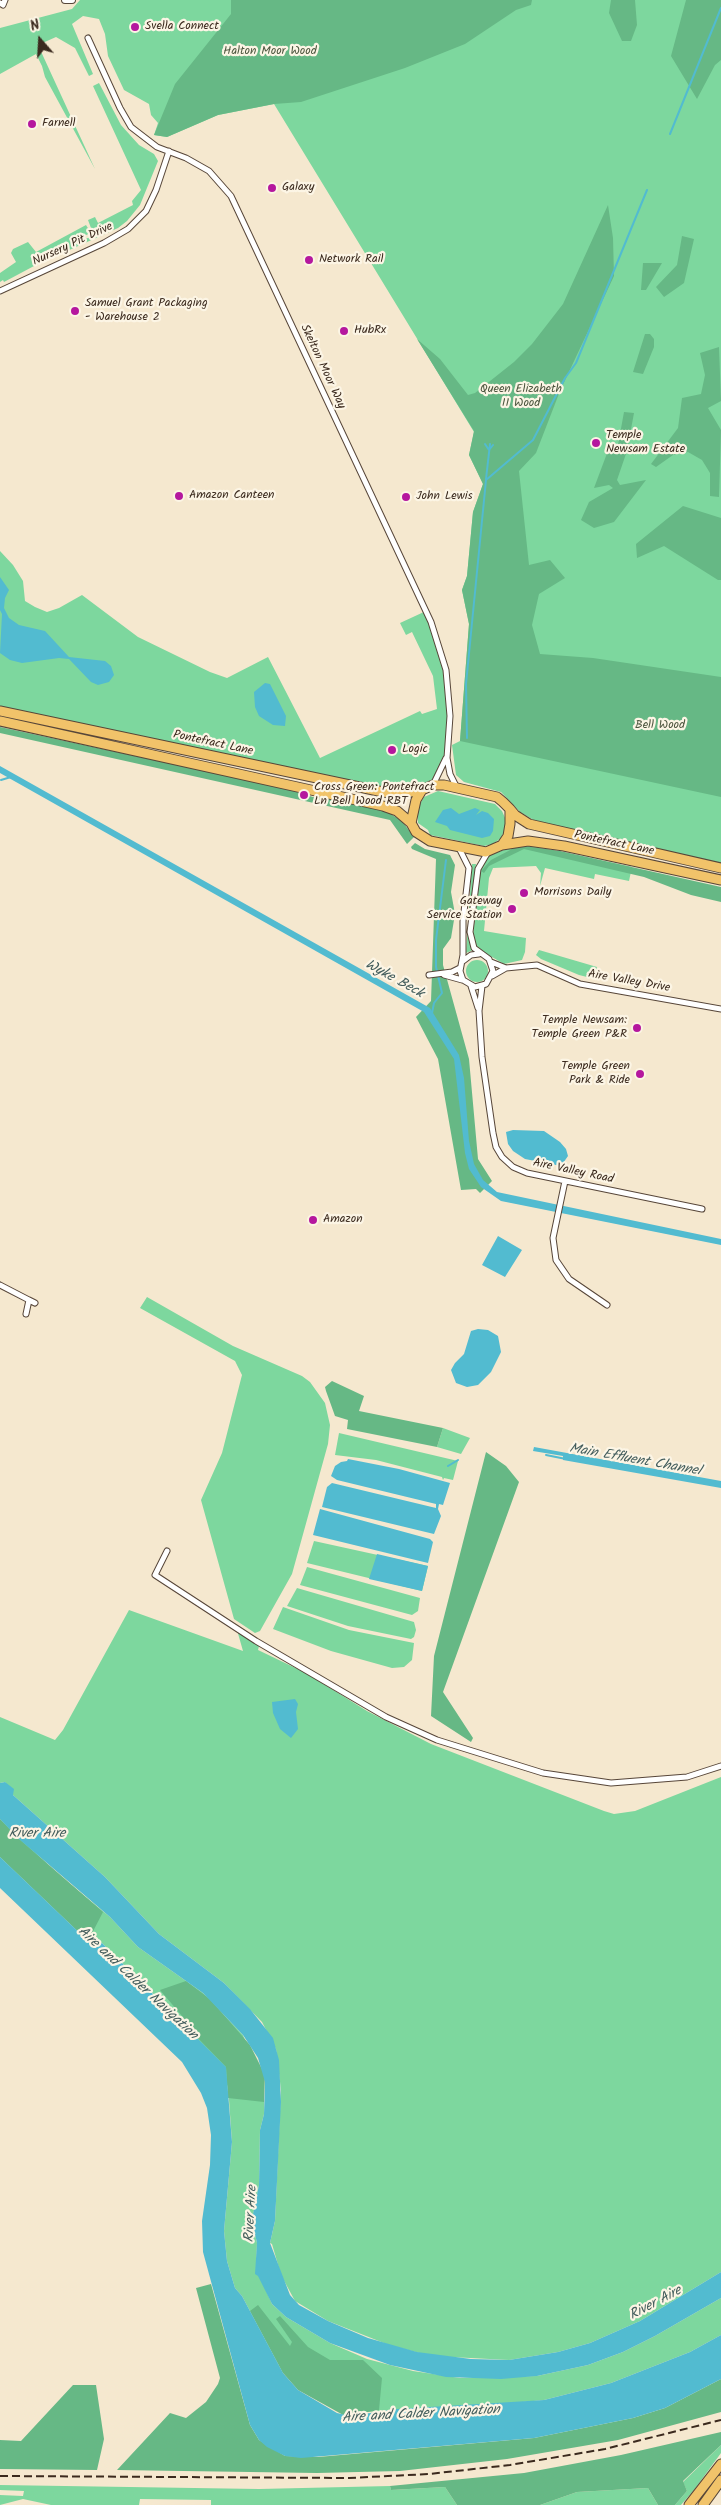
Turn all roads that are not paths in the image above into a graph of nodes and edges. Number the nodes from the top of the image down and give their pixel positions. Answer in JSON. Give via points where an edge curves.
{"nodes":[{"id":1,"x":6,"y":0,"type":"edge"},
{"id":2,"x":0,"y":3,"type":"edge"},
{"id":3,"x":88,"y":38,"type":"dead end"},
{"id":4,"x":169,"y":151,"type":"junction"},
{"id":5,"x":0,"y":291,"type":"edge"},
{"id":6,"x":0,"y":711,"type":"edge"},
{"id":7,"x":0,"y":722,"type":"edge"},
{"id":8,"x":447,"y":758,"type":"junction"},
{"id":9,"x":433,"y":785,"type":"junction"},
{"id":10,"x":457,"y":788,"type":"junction"},
{"id":11,"x":422,"y":790,"type":"junction"},
{"id":12,"x":510,"y":809,"type":"junction"},
{"id":13,"x":411,"y":823,"type":"junction"},
{"id":14,"x":502,"y":846,"type":"junction"},
{"id":15,"x":458,"y":847,"type":"junction"},
{"id":16,"x":488,"y":852,"type":"junction"},
{"id":17,"x":721,"y":868,"type":"edge"},
{"id":18,"x":721,"y":880,"type":"edge"},
{"id":19,"x":479,"y":954,"type":"junction"},
{"id":20,"x":491,"y":962,"type":"junction"},
{"id":21,"x":461,"y":966,"type":"junction"},
{"id":22,"x":506,"y":968,"type":"junction"},
{"id":23,"x":442,"y":974,"type":"junction"},
{"id":24,"x":429,"y":975,"type":"dead end"},
{"id":25,"x":492,"y":976,"type":"junction"},
{"id":26,"x":463,"y":980,"type":"junction"},
{"id":27,"x":471,"y":986,"type":"junction"},
{"id":28,"x":482,"y":986,"type":"junction"},
{"id":29,"x":721,"y":1008,"type":"edge"},
{"id":30,"x":479,"y":1011,"type":"junction"},
{"id":31,"x":565,"y":1180,"type":"junction"},
{"id":32,"x":702,"y":1209,"type":"dead end"},
{"id":33,"x":0,"y":1285,"type":"edge"},
{"id":34,"x":29,"y":1300,"type":"junction"},
{"id":35,"x":35,"y":1303,"type":"dead end"},
{"id":36,"x":607,"y":1305,"type":"dead end"},
{"id":37,"x":26,"y":1314,"type":"dead end"},
{"id":38,"x":167,"y":1551,"type":"dead end"},
{"id":39,"x":721,"y":1766,"type":"edge"},
{"id":40,"x":721,"y":2464,"type":"edge"},
{"id":41,"x":721,"y":2480,"type":"edge"},
{"id":42,"x":689,"y":2505,"type":"edge"},
{"id":43,"x":703,"y":2505,"type":"edge"}],
"edges":[{"from":1,"to":2,"type":"street"},
{"from":3,"to":4,"type":"street","name":"Skelton Moor Way","via":[[128,122],[148,141]]},
{"from":4,"to":5,"type":"street","name":"Nursery Pit Drive","via":[[146,211],[128,229]]},
{"from":4,"to":8,"type":"street","name":"Skelton Moor Way","via":[[209,171],[231,196],[426,611],[446,670],[450,716]]},
{"from":6,"to":11,"type":"highway","name":"Pontefract Lane","via":[[382,792],[399,794]]},
{"from":7,"to":13,"type":"highway","name":"Pontefract Lane","via":[[383,806]]},
{"from":8,"to":9,"type":"street","name":"Skelton Moor Way"},
{"from":8,"to":10,"type":"street","name":"Skelton Moor Way"},
{"from":9,"to":10,"type":"highway"},
{"from":9,"to":11,"type":"highway"},
{"from":10,"to":12,"type":"highway","via":[[497,797]]},
{"from":11,"to":13,"type":"highway","via":[[416,800]]},
{"from":12,"to":14,"type":"highway","via":[[510,824]]},
{"from":12,"to":17,"type":"highway","name":"Pontefract Lane","via":[[529,824]]},
{"from":13,"to":15,"type":"highway","via":[[422,837]]},
{"from":14,"to":16,"type":"highway"},
{"from":14,"to":18,"type":"highway","name":"Pontefract Lane","via":[[528,841],[564,846]]},
{"from":15,"to":16,"type":"highway"},
{"from":15,"to":21,"type":"street","via":[[469,868]]},
{"from":16,"to":19,"type":"street","via":[[478,869],[470,932],[471,942]]},
{"from":19,"to":20,"type":"street"},
{"from":19,"to":21,"type":"street","via":[[467,957]]},
{"from":20,"to":22,"type":"street","name":"Aire Valley Drive"},
{"from":20,"to":25,"type":"street"},
{"from":21,"to":23,"type":"street"},
{"from":21,"to":26,"type":"street"},
{"from":22,"to":25,"type":"street","name":"Aire Valley Drive"},
{"from":22,"to":29,"type":"street","name":"Aire Valley Drive","via":[[537,966],[580,984]]},
{"from":23,"to":24,"type":"street"},
{"from":23,"to":26,"type":"street"},
{"from":25,"to":28,"type":"street"},
{"from":26,"to":27,"type":"street"},
{"from":27,"to":28,"type":"street"},
{"from":27,"to":30,"type":"street","name":"Aire Valley Road"},
{"from":28,"to":30,"type":"street","name":"Aire Valley Road"},
{"from":30,"to":31,"type":"street","name":"Aire Valley Road","via":[[482,1057],[496,1147],[513,1167]]},
{"from":31,"to":32,"type":"street","name":"Aire Valley Road"},
{"from":31,"to":36,"type":"street","via":[[553,1250],[561,1270]]},
{"from":33,"to":34,"type":"street"},
{"from":34,"to":35,"type":"street"},
{"from":34,"to":37,"type":"street"},
{"from":38,"to":39,"type":"street","via":[[155,1575],[256,1641],[386,1717],[437,1740],[544,1773],[611,1783],[687,1777]]},
{"from":40,"to":42,"type":"highway"},
{"from":41,"to":43,"type":"highway"}]}
